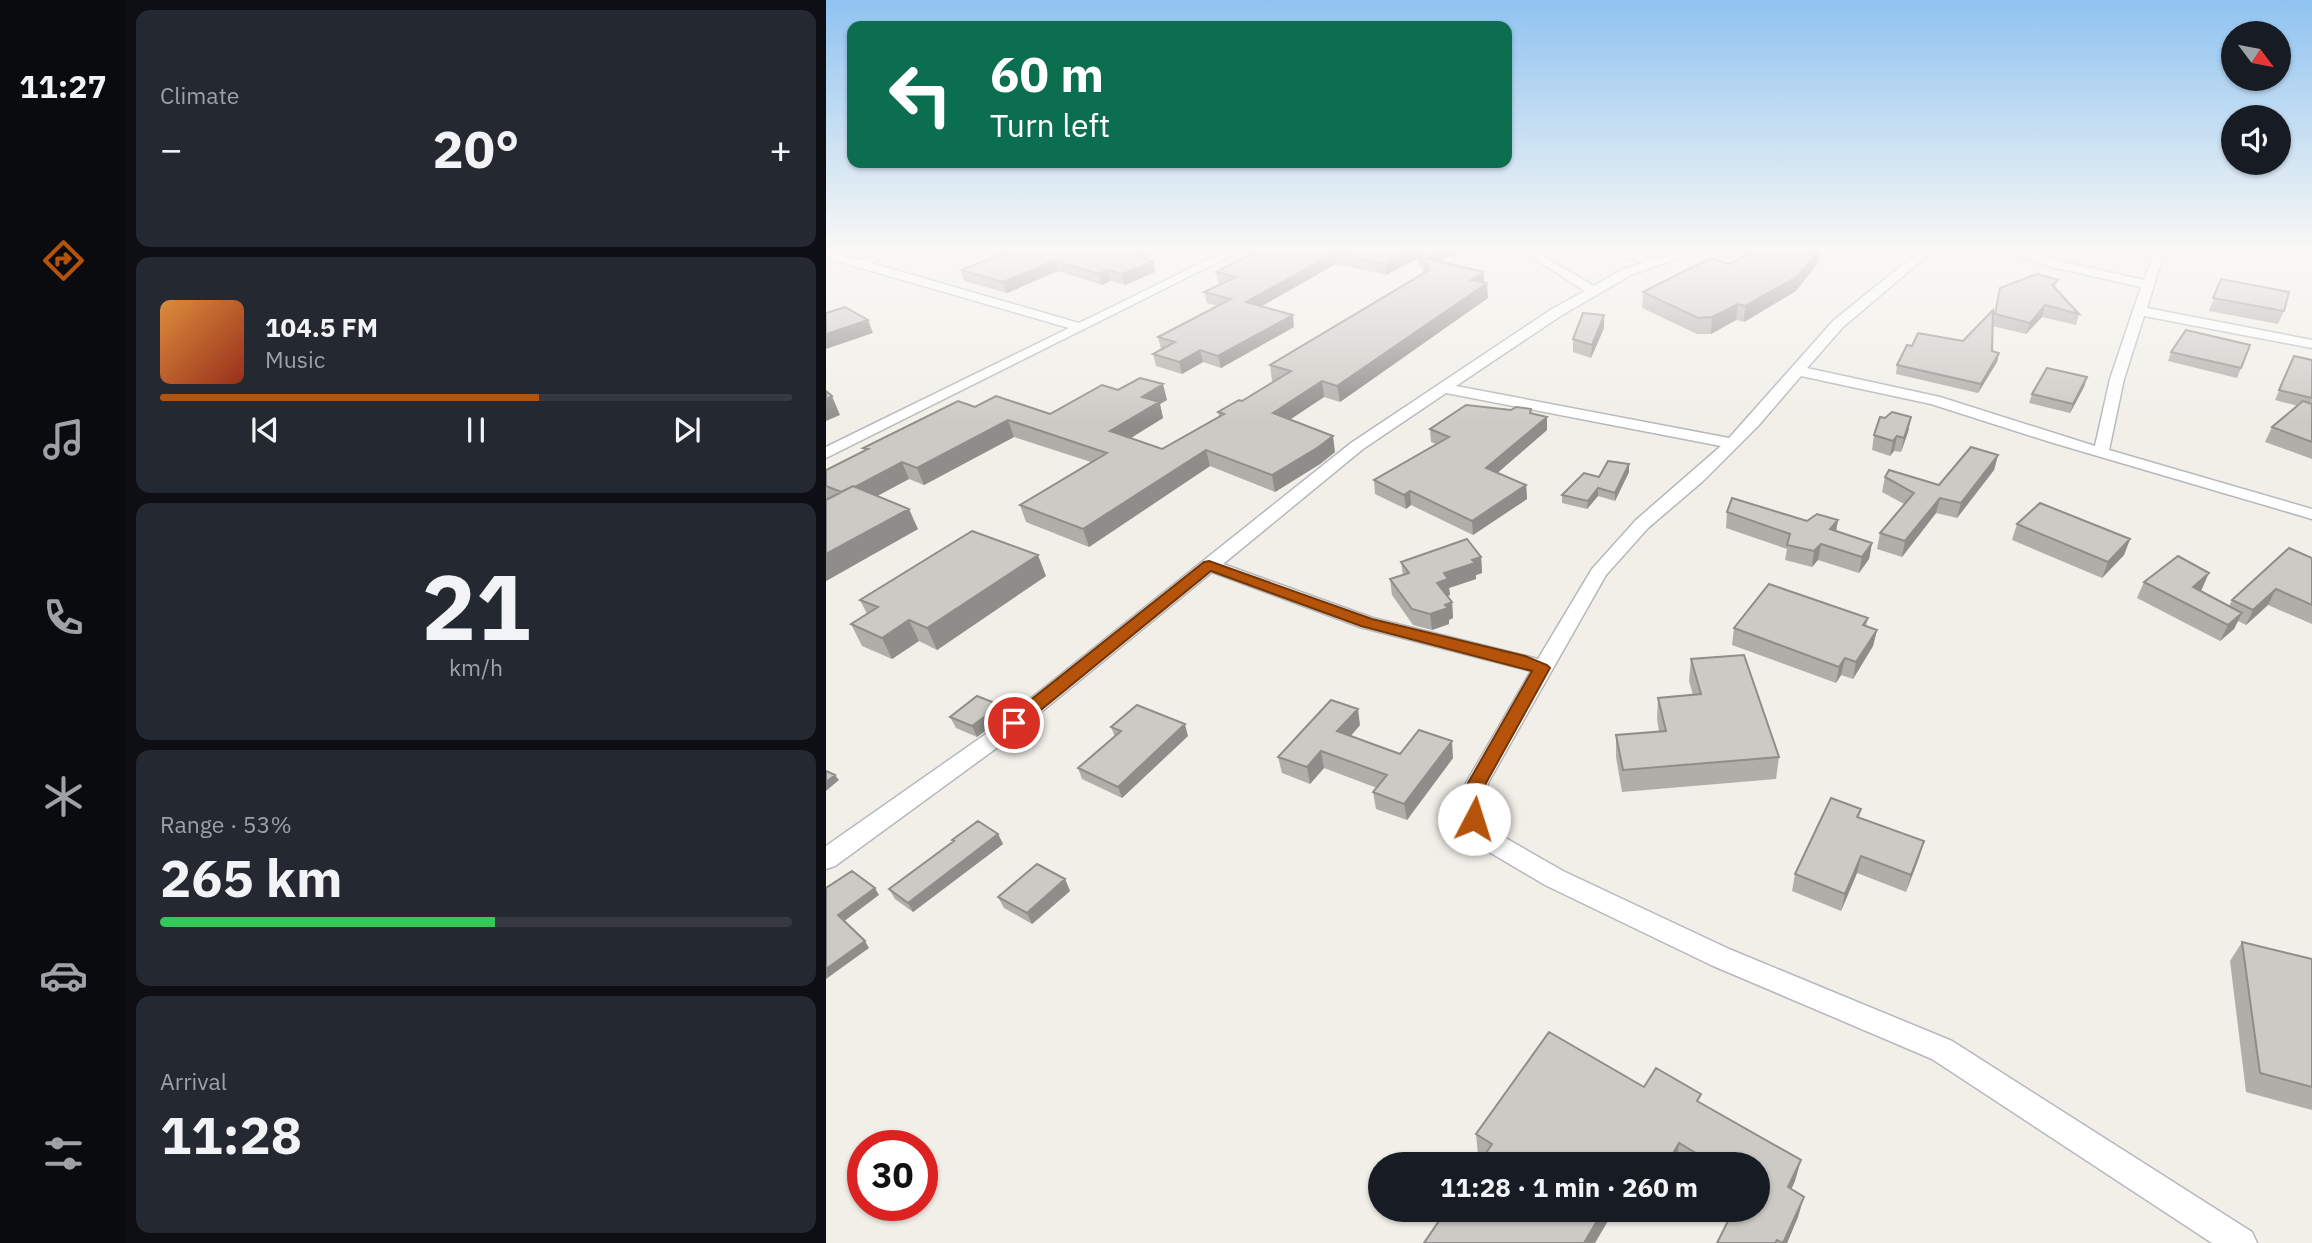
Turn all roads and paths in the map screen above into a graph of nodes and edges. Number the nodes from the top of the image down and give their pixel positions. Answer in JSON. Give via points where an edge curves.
{"nodes":[{"id":1,"x":1010,"y":307,"type":"edge"},
{"id":2,"x":1120,"y":307,"type":"edge"},
{"id":3,"x":1566,"y":307,"type":"edge"},
{"id":4,"x":1859,"y":307,"type":"edge"},
{"id":5,"x":2141,"y":307,"type":"edge"},
{"id":6,"x":2140,"y":311,"type":"junction"},
{"id":7,"x":1080,"y":327,"type":"junction"},
{"id":8,"x":2312,"y":344,"type":"edge"},
{"id":9,"x":1800,"y":371,"type":"junction"},
{"id":10,"x":1445,"y":388,"type":"junction"},
{"id":11,"x":1732,"y":443,"type":"junction"},
{"id":12,"x":2101,"y":452,"type":"junction"},
{"id":13,"x":826,"y":453,"type":"edge"},
{"id":14,"x":2312,"y":514,"type":"edge"},
{"id":15,"x":1209,"y":565,"type":"junction"},
{"id":16,"x":1542,"y":668,"type":"junction"},
{"id":17,"x":826,"y":859,"type":"edge"},
{"id":18,"x":2241,"y":1243,"type":"edge"}],
"edges":[{"from":1,"to":7,"type":"street"},
{"from":2,"to":7,"type":"street"},
{"from":3,"to":10,"type":"street"},
{"from":4,"to":9,"type":"street","via":[[1838,324]]},
{"from":5,"to":6,"type":"street"},
{"from":6,"to":8,"type":"street"},
{"from":6,"to":12,"type":"street","via":[[2117,379]]},
{"from":7,"to":13,"type":"street"},
{"from":9,"to":11,"type":"street"},
{"from":9,"to":12,"type":"street","via":[[1935,400]]},
{"from":10,"to":11,"type":"street"},
{"from":10,"to":15,"type":"street","via":[[1357,446]]},
{"from":11,"to":16,"type":"street","via":[[1642,524],[1598,573]]},
{"from":12,"to":14,"type":"street"},
{"from":15,"to":16,"type":"street","via":[[1367,623]]},
{"from":15,"to":17,"type":"street","via":[[994,739]]},
{"from":16,"to":18,"type":"street","via":[[1477,783],[1471,802],[1474,819],[1488,839],[1554,878],[1720,957],[1942,1050]]}]}
